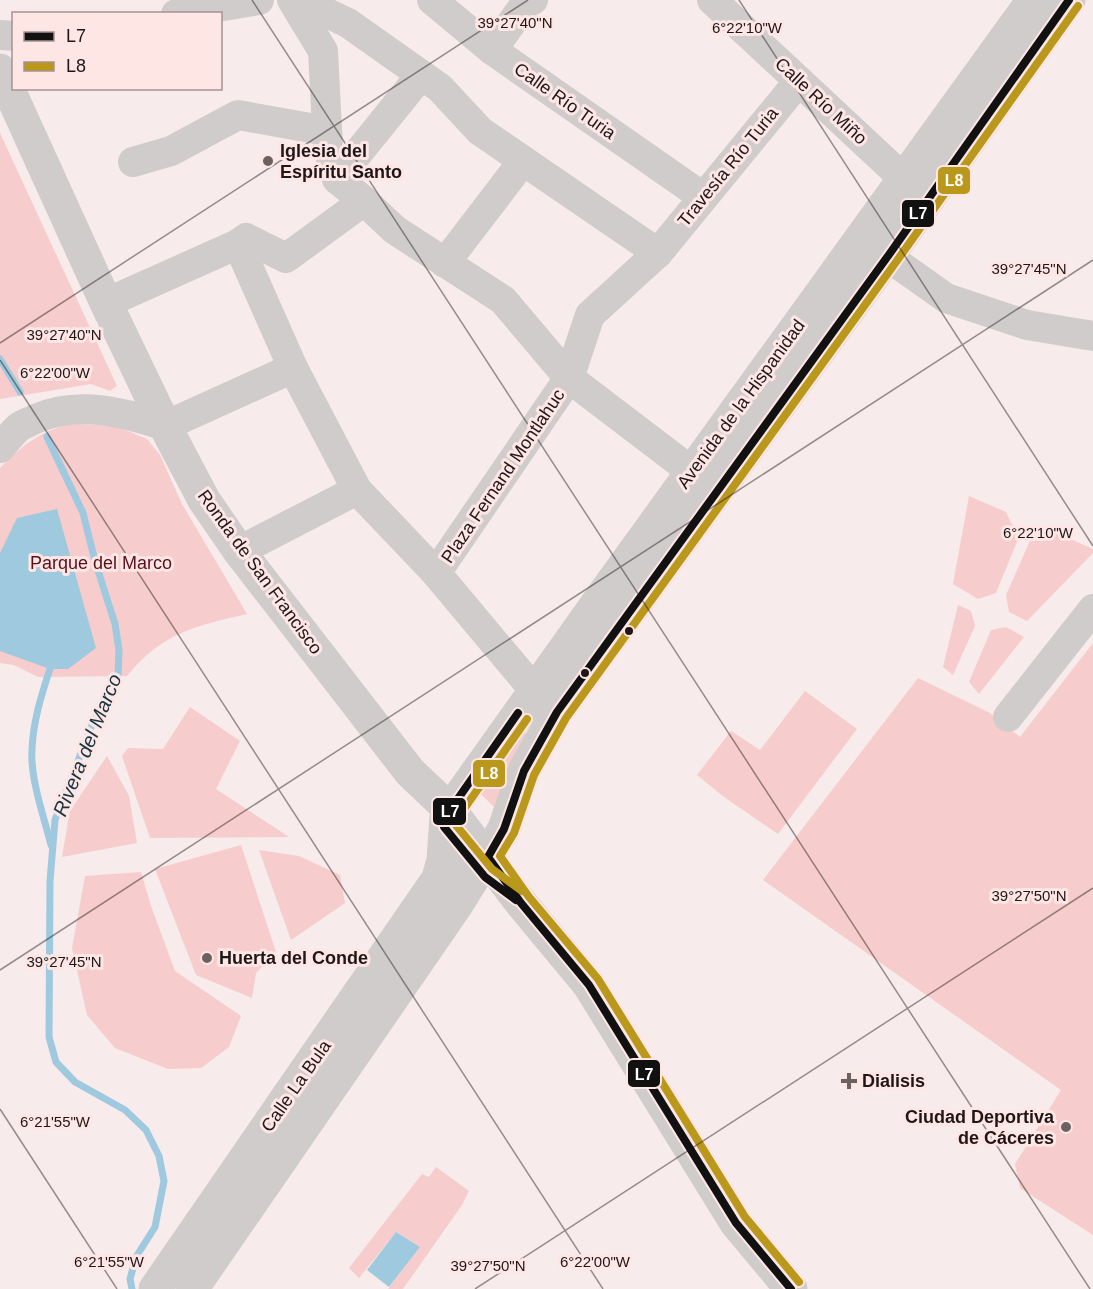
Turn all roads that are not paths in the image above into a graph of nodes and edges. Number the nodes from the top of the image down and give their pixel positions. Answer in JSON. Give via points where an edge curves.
{"nodes":[{"id":1,"x":259,"y":0,"type":"edge"},
{"id":2,"x":292,"y":0,"type":"edge"},
{"id":3,"x":300,"y":0,"type":"edge"},
{"id":4,"x":432,"y":0,"type":"edge"},
{"id":5,"x":533,"y":0,"type":"edge"},
{"id":6,"x":712,"y":0,"type":"edge"},
{"id":7,"x":1034,"y":0,"type":"edge"},
{"id":8,"x":1069,"y":0,"type":"edge"},
{"id":9,"x":188,"y":12,"type":"edge"},
{"id":10,"x":492,"y":50,"type":"junction"},
{"id":11,"x":0,"y":70,"type":"edge"},
{"id":12,"x":421,"y":75,"type":"junction"},
{"id":13,"x":799,"y":81,"type":"junction"},
{"id":14,"x":12,"y":88,"type":"edge"},
{"id":15,"x":14,"y":90,"type":"edge"},
{"id":16,"x":23,"y":104,"type":"edge"},
{"id":17,"x":327,"y":130,"type":"junction"},
{"id":18,"x":523,"y":160,"type":"junction"},
{"id":19,"x":133,"y":162,"type":"dead end"},
{"id":20,"x":903,"y":178,"type":"junction"},
{"id":21,"x":337,"y":179,"type":"junction"},
{"id":22,"x":703,"y":197,"type":"junction"},
{"id":23,"x":364,"y":201,"type":"junction"},
{"id":24,"x":869,"y":228,"type":"junction"},
{"id":25,"x":238,"y":244,"type":"junction"},
{"id":26,"x":658,"y":253,"type":"junction"},
{"id":27,"x":888,"y":256,"type":"junction"},
{"id":28,"x":445,"y":263,"type":"junction"},
{"id":29,"x":106,"y":303,"type":"junction"},
{"id":30,"x":1093,"y":336,"type":"edge"},
{"id":31,"x":293,"y":368,"type":"junction"},
{"id":32,"x":569,"y":378,"type":"junction"},
{"id":33,"x":165,"y":426,"type":"junction"},
{"id":34,"x":0,"y":448,"type":"edge"},
{"id":35,"x":692,"y":471,"type":"junction"},
{"id":36,"x":357,"y":490,"type":"junction"},
{"id":37,"x":239,"y":550,"type":"junction"},
{"id":38,"x":436,"y":573,"type":"junction"},
{"id":39,"x":1093,"y":609,"type":"edge"},
{"id":40,"x":546,"y":701,"type":"junction"},
{"id":41,"x":1008,"y":717,"type":"dead end"},
{"id":42,"x":465,"y":843,"type":"junction"},
{"id":43,"x":447,"y":894,"type":"junction"},
{"id":44,"x":512,"y":898,"type":"junction"},
{"id":45,"x":213,"y":1275,"type":"edge"},
{"id":46,"x":155,"y":1289,"type":"edge"},
{"id":47,"x":192,"y":1289,"type":"edge"},
{"id":48,"x":791,"y":1289,"type":"edge"}],
"edges":[{"from":1,"to":9,"type":"street"},
{"from":2,"to":17,"type":"street","via":[[323,51]]},
{"from":3,"to":12,"type":"street","via":[[348,23]]},
{"from":4,"to":10,"type":"street","name":"Calle Río Turia"},
{"from":5,"to":10,"type":"street","via":[[526,3]]},
{"from":6,"to":13,"type":"street","name":"Calle Río Miño"},
{"from":7,"to":20,"type":"main road","name":"Avenida de la Hispanidad"},
{"from":8,"to":27,"type":"main road","name":"Avenida de la Hispanidad"},
{"from":10,"to":22,"type":"street","name":"Calle Río Turia"},
{"from":11,"to":14,"type":"main road","name":"Ronda de San Francisco"},
{"from":12,"to":18,"type":"street","via":[[440,88],[480,131]]},
{"from":12,"to":21,"type":"street"},
{"from":13,"to":20,"type":"street","name":"Calle Río Miño"},
{"from":13,"to":22,"type":"street","name":"Travesía Río Turia"},
{"from":15,"to":16,"type":"main road","name":"Ronda de San Francisco"},
{"from":16,"to":29,"type":"main road","name":"Ronda de San Francisco"},
{"from":17,"to":19,"type":"street","via":[[238,115],[171,151]]},
{"from":17,"to":21,"type":"street","via":[[327,148]]},
{"from":18,"to":26,"type":"street"},
{"from":18,"to":28,"type":"street"},
{"from":20,"to":24,"type":"main road","name":"Avenida de la Hispanidad"},
{"from":21,"to":23,"type":"street","name":"Plaza Fernand Montlahuc"},
{"from":22,"to":26,"type":"street","name":"Travesía Río Turia"},
{"from":23,"to":25,"type":"street","via":[[286,258],[246,238]]},
{"from":23,"to":28,"type":"street","name":"Plaza Fernand Montlahuc","via":[[395,230]]},
{"from":24,"to":27,"type":"street","via":[[874,246]]},
{"from":24,"to":35,"type":"main road","name":"Avenida de la Hispanidad"},
{"from":25,"to":29,"type":"street"},
{"from":25,"to":31,"type":"street","name":"Plaza Fernand Montlahuc"},
{"from":26,"to":32,"type":"street","name":"Plaza Fernand Montlahuc","via":[[590,315]]},
{"from":27,"to":30,"type":"street","via":[[946,298],[1028,325]]},
{"from":27,"to":40,"type":"main road","name":"Avenida de la Hispanidad"},
{"from":28,"to":32,"type":"street","name":"Plaza Fernand Montlahuc","via":[[503,300]]},
{"from":29,"to":33,"type":"main road","name":"Ronda de San Francisco"},
{"from":31,"to":33,"type":"street"},
{"from":31,"to":36,"type":"street","name":"Plaza Fernand Montlahuc"},
{"from":32,"to":35,"type":"street","name":"Plaza Fernand Montlahuc"},
{"from":32,"to":38,"type":"street","name":"Plaza Fernand Montlahuc"},
{"from":33,"to":34,"type":"street","via":[[86,408],[64,410],[20,426]]},
{"from":33,"to":37,"type":"main road","name":"Ronda de San Francisco","via":[[204,500]]},
{"from":35,"to":40,"type":"main road","name":"Avenida de la Hispanidad"},
{"from":36,"to":37,"type":"street"},
{"from":36,"to":38,"type":"street","name":"Plaza Fernand Montlahuc"},
{"from":37,"to":42,"type":"main road","name":"Ronda de San Francisco"},
{"from":38,"to":40,"type":"street","name":"Plaza Fernand Montlahuc"},
{"from":39,"to":41,"type":"street"},
{"from":40,"to":42,"type":"main road","name":"Avenida de la Hispanidad"},
{"from":40,"to":42,"type":"main road","name":"Avenida de la Hispanidad","via":[[504,829]]},
{"from":42,"to":43,"type":"main road","name":"Calle La Bula"},
{"from":42,"to":43,"type":"main road","name":"Calle La Bula","via":[[443,860]]},
{"from":42,"to":44,"type":"main road","name":"Ronda de San Francisco"},
{"from":43,"to":44,"type":"main road"},
{"from":43,"to":45,"type":"main road","name":"Calle La Bula"},
{"from":43,"to":46,"type":"main road","name":"Calle La Bula"},
{"from":44,"to":48,"type":"main road","name":"Ronda de San Francisco","via":[[589,985],[736,1223]]},
{"from":45,"to":47,"type":"main road","name":"Calle La Bula"}]}
